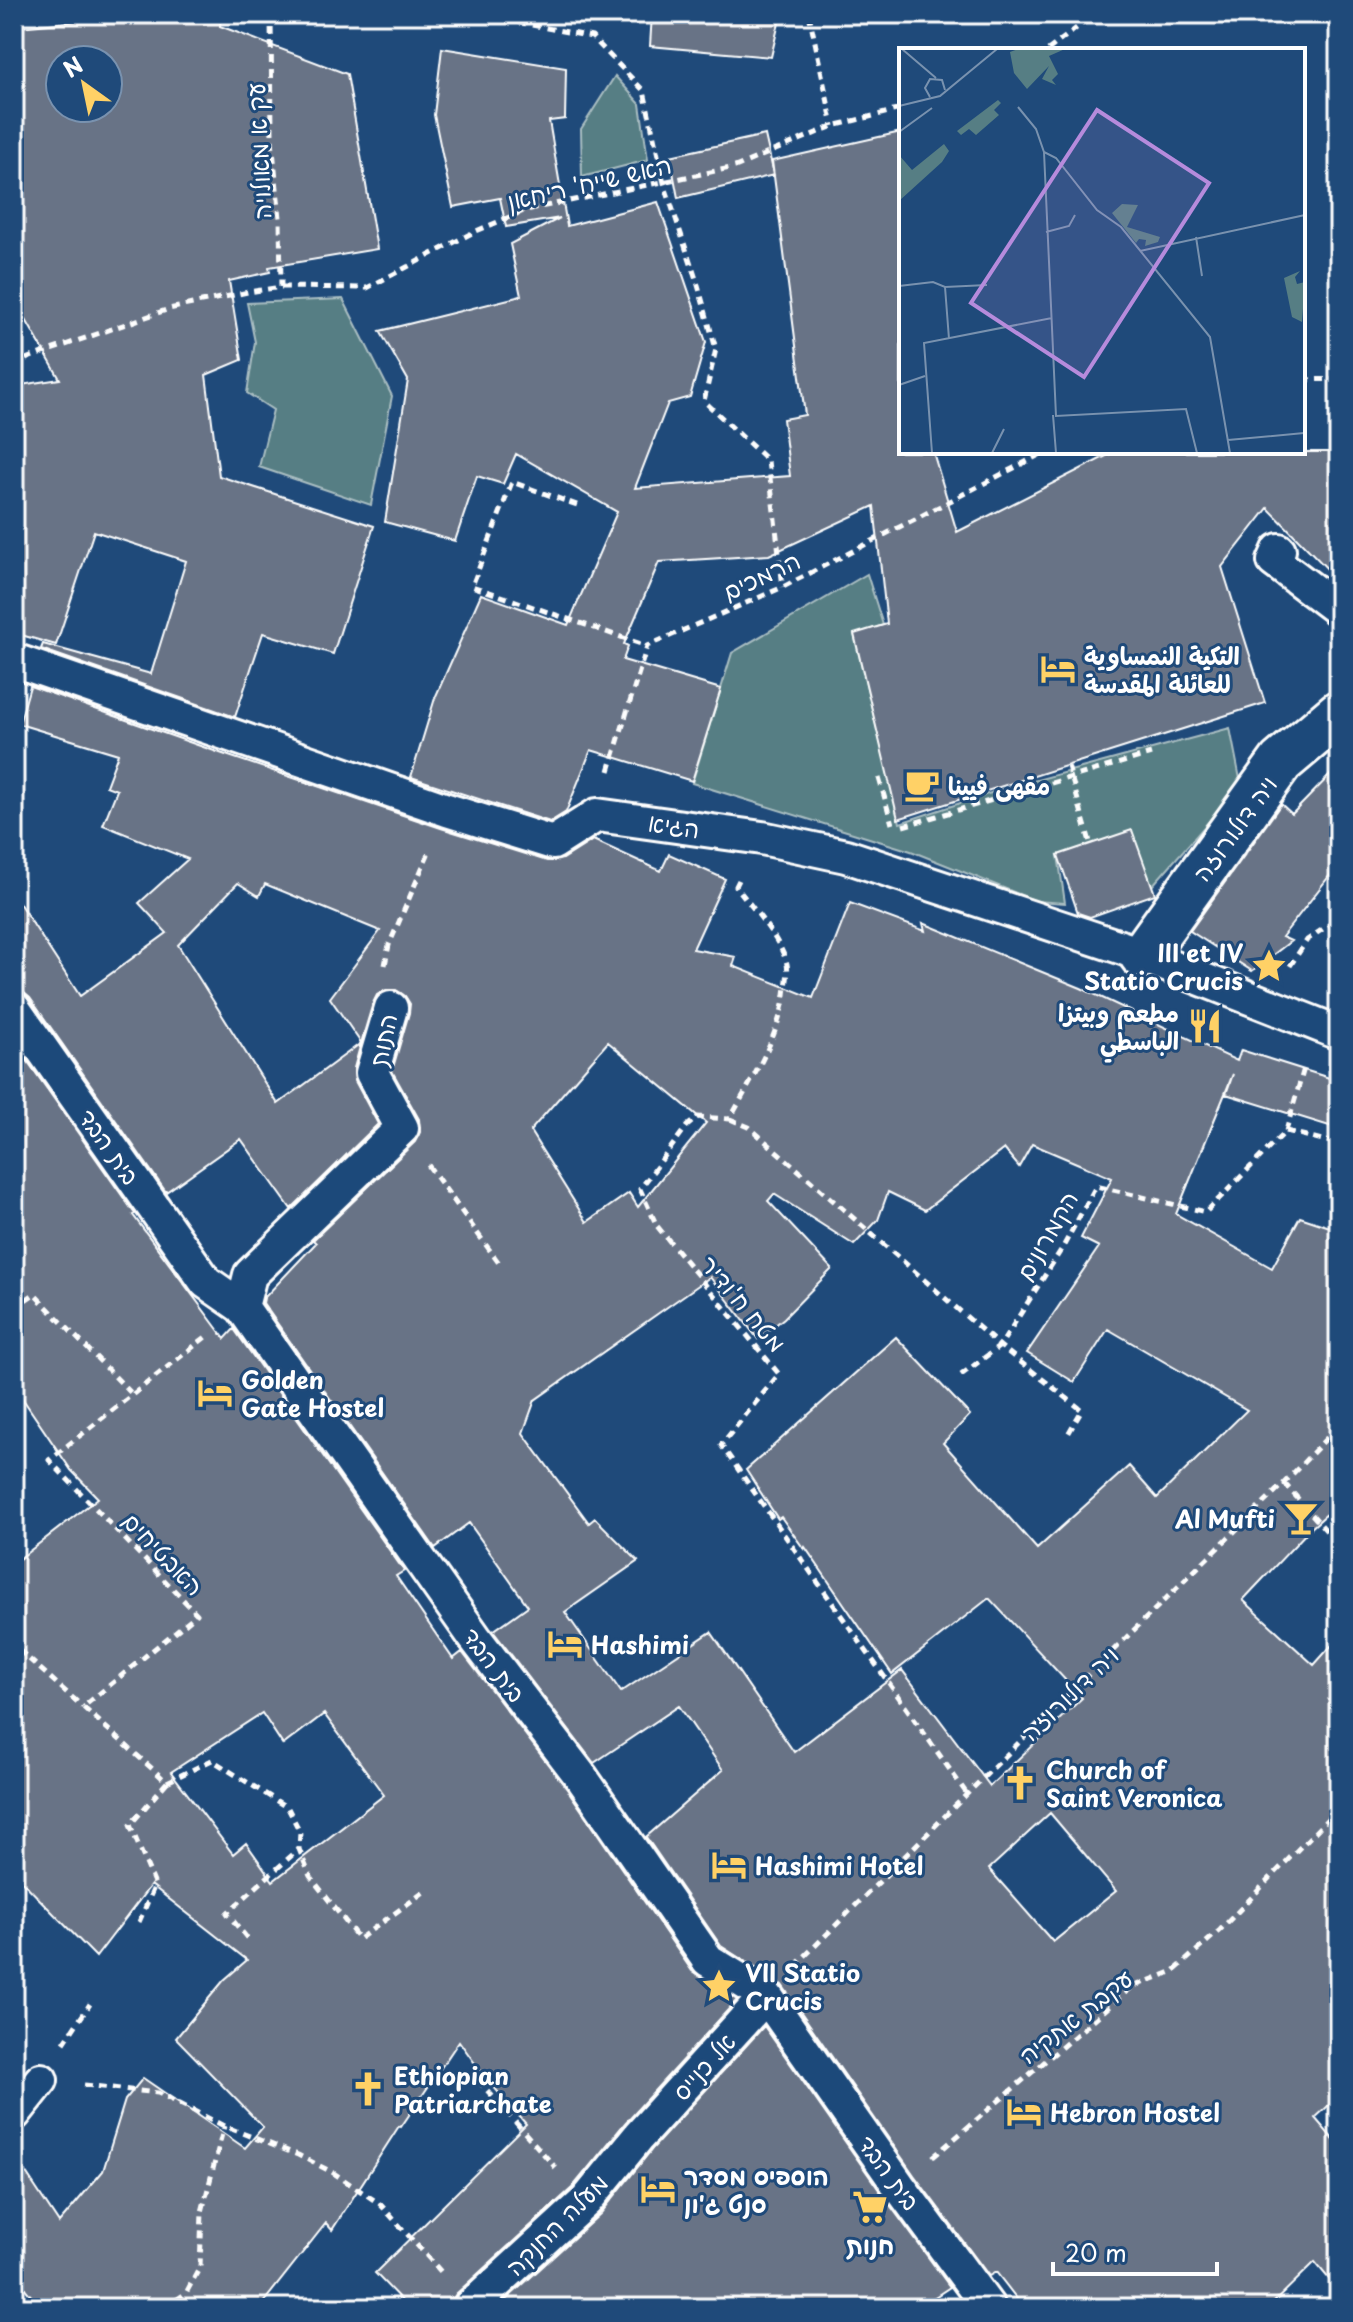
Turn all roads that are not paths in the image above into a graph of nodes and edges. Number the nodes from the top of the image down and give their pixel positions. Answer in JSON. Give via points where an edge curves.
{"nodes":[{"id":1,"x":1279,"y":550,"type":"dead end"},
{"id":2,"x":1339,"y":610,"type":"edge"},
{"id":3,"x":14,"y":660,"type":"edge"},
{"id":4,"x":1339,"y":713,"type":"edge"},
{"id":5,"x":1142,"y":955,"type":"junction"},
{"id":6,"x":391,"y":1008,"type":"road end"},
{"id":7,"x":14,"y":1009,"type":"edge"},
{"id":8,"x":1339,"y":1033,"type":"edge"},
{"id":9,"x":242,"y":1307,"type":"junction"},
{"id":10,"x":766,"y":1996,"type":"junction"},
{"id":11,"x":41,"y":2080,"type":"road end"},
{"id":12,"x":14,"y":2114,"type":"edge"},
{"id":13,"x":639,"y":2136,"type":"joint"},
{"id":14,"x":471,"y":2307,"type":"edge"},
{"id":15,"x":989,"y":2308,"type":"edge"}],
"edges":[{"from":1,"to":2,"type":"street","via":[[1274,561]]},
{"from":3,"to":5,"type":"street","name":"הגיא","via":[[553,843],[597,815],[762,838],[846,856]]},
{"from":4,"to":5,"type":"street","name":"ויה דולורוזה","via":[[1281,762]]},
{"from":5,"to":8,"type":"street","name":"הגיא"},
{"from":6,"to":9,"type":"street","name":"התות","via":[[372,1073],[402,1128],[250,1275]]},
{"from":7,"to":9,"type":"street","name":"בית הבד","via":[[206,1282]]},
{"from":9,"to":10,"type":"street","name":"בית הבד","via":[[708,1960]]},
{"from":10,"to":13,"type":"street","name":"אל כנייס"},
{"from":10,"to":15,"type":"street","name":"בית הבד"},
{"from":11,"to":12,"type":"street"},
{"from":13,"to":14,"type":"street","name":"מעלה החנקה","via":[[586,2201]]}]}
